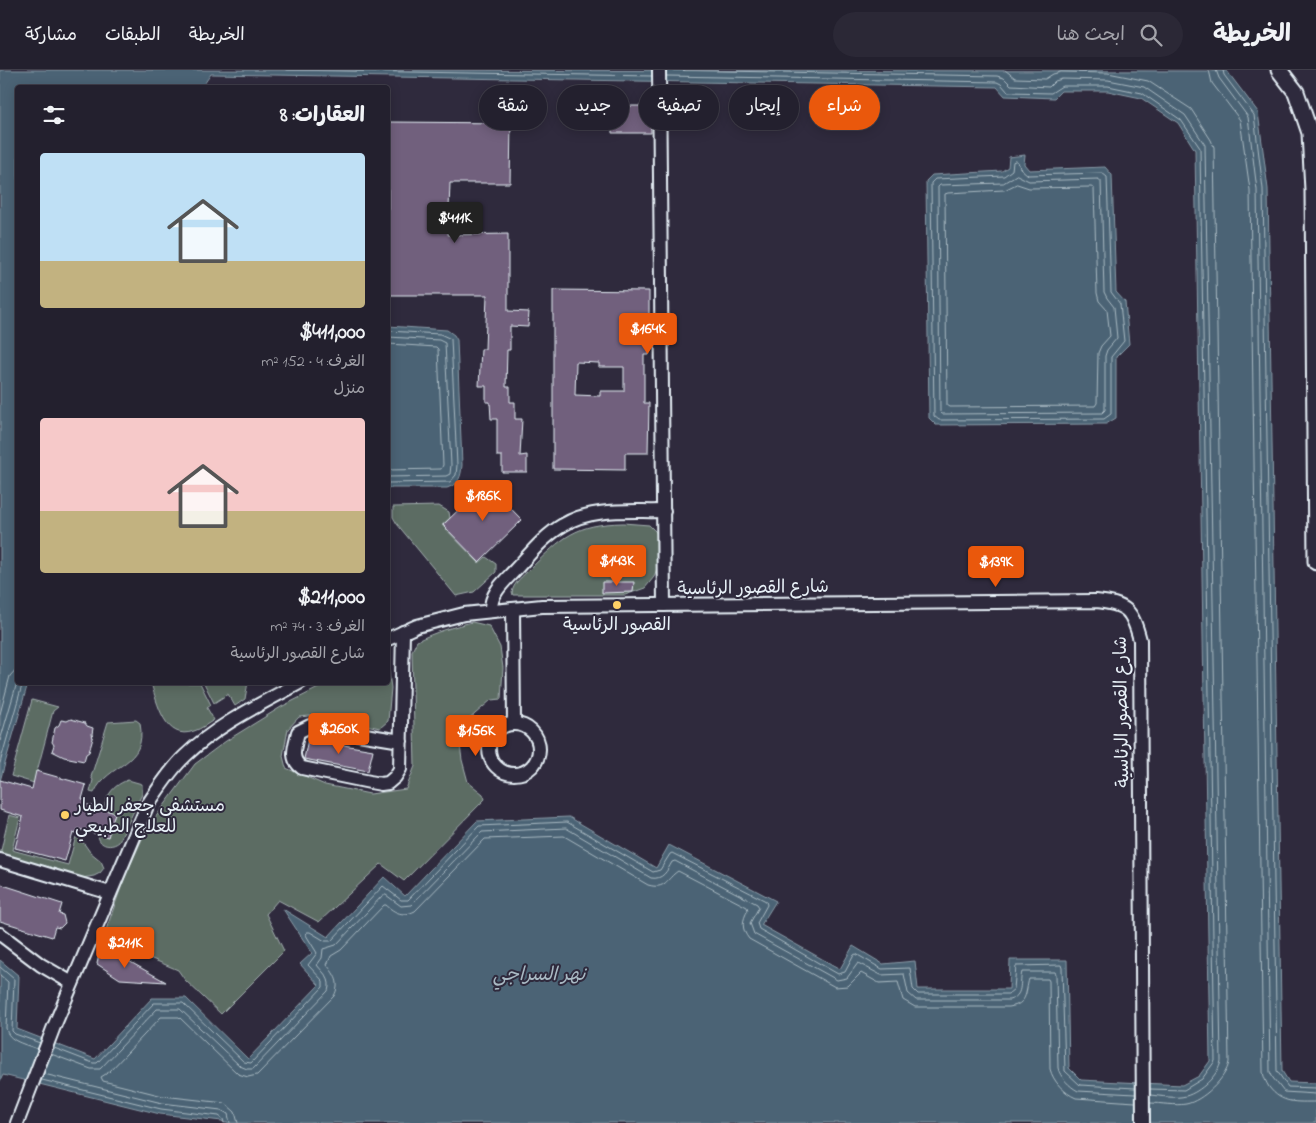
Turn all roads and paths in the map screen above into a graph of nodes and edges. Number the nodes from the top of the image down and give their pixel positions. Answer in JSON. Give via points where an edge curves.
{"nodes":[{"id":1,"x":659,"y":70,"type":"edge"},
{"id":2,"x":1280,"y":70,"type":"edge"},
{"id":3,"x":664,"y":511,"type":"junction"},
{"id":4,"x":1316,"y":562,"type":"edge"},
{"id":5,"x":664,"y":605,"type":"junction"},
{"id":6,"x":513,"y":609,"type":"junction"},
{"id":7,"x":491,"y":611,"type":"junction"},
{"id":8,"x":403,"y":632,"type":"junction"},
{"id":9,"x":390,"y":638,"type":"edge"},
{"id":10,"x":295,"y":685,"type":"edge"},
{"id":11,"x":514,"y":724,"type":"junction"},
{"id":12,"x":401,"y":741,"type":"junction"},
{"id":13,"x":0,"y":860,"type":"edge"},
{"id":14,"x":110,"y":893,"type":"junction"},
{"id":15,"x":0,"y":934,"type":"edge"},
{"id":16,"x":72,"y":983,"type":"junction"},
{"id":17,"x":18,"y":1123,"type":"edge"},
{"id":18,"x":1143,"y":1123,"type":"edge"}],
"edges":[{"from":1,"to":3,"type":"street","name":"شارع القصور الرئاسية"},
{"from":2,"to":4,"type":"main road","via":[[1296,92],[1310,133]]},
{"from":3,"to":5,"type":"street","name":"شارع القصور الرئاسية"},
{"from":3,"to":7,"type":"street","via":[[595,513],[563,525],[499,587]]},
{"from":5,"to":6,"type":"street","name":"شارع القصور الرئاسية"},
{"from":5,"to":18,"type":"street","name":"شارع القصور الرئاسية","via":[[1096,601],[1112,603],[1127,610],[1135,620],[1140,640]]},
{"from":6,"to":7,"type":"street","name":"شارع القصور الرئاسية"},
{"from":6,"to":11,"type":"street"},
{"from":7,"to":8,"type":"street","name":"شارع القصور الرئاسية","via":[[464,614]]},
{"from":8,"to":9,"type":"street","name":"شارع القصور الرئاسية"},
{"from":8,"to":12,"type":"street"},
{"from":10,"to":14,"type":"street","via":[[210,734],[184,756],[148,804]]},
{"from":11,"to":11,"type":"street","via":[[499,729],[493,735],[488,750],[500,771],[508,774],[524,772],[536,761],[539,753],[530,730]]},
{"from":12,"to":12,"type":"street","via":[[400,769],[388,783],[302,768],[294,758],[298,732],[310,726]]},
{"from":13,"to":14,"type":"street"},
{"from":14,"to":16,"type":"street"},
{"from":15,"to":16,"type":"street","via":[[41,965]]},
{"from":16,"to":17,"type":"street"}]}
